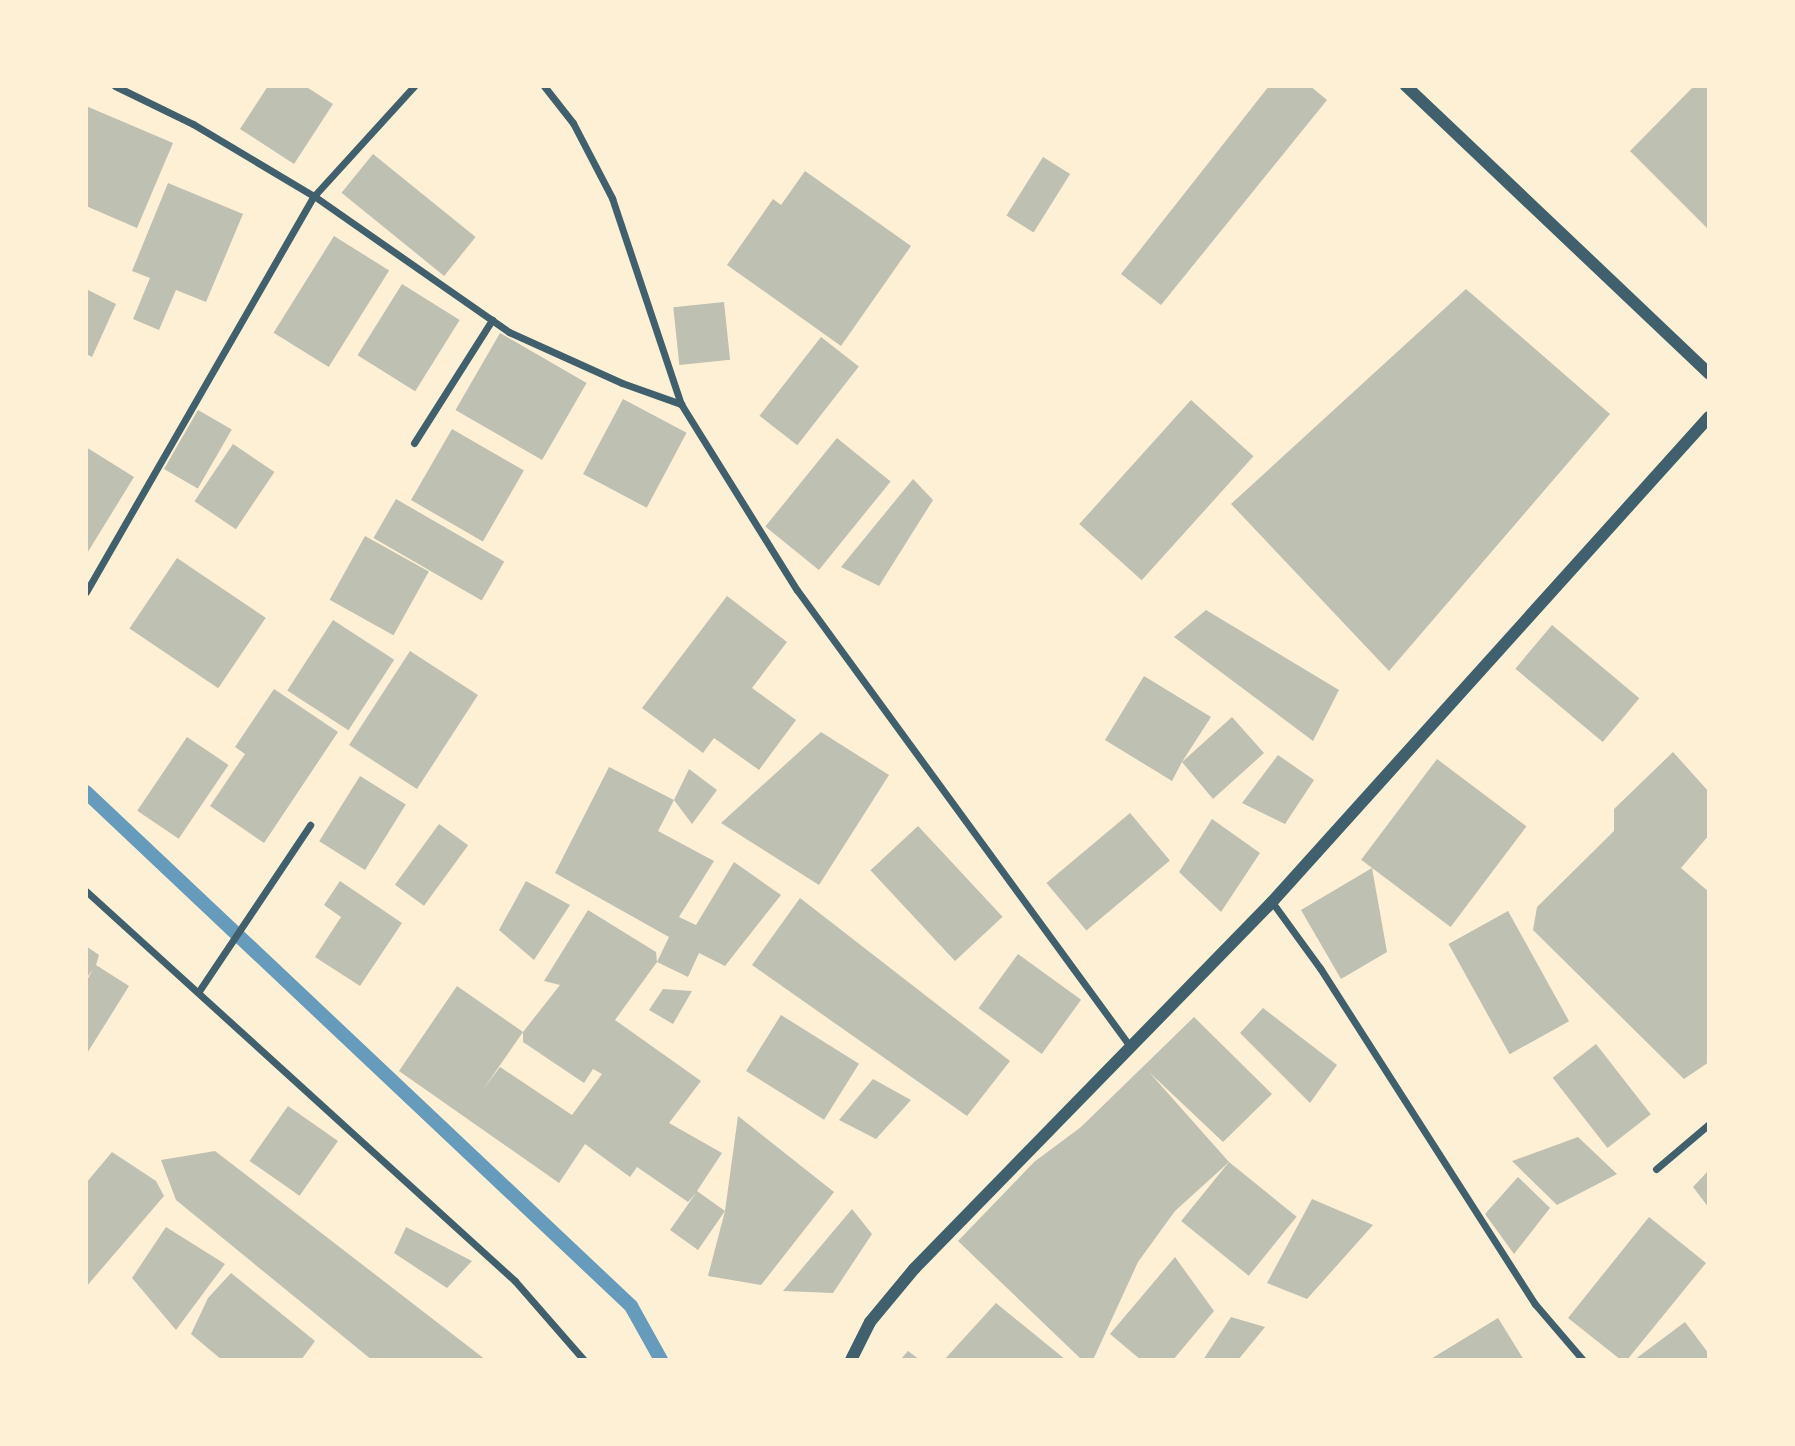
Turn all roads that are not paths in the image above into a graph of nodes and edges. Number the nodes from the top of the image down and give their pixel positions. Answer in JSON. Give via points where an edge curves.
{"nodes":[{"id":1,"x":116,"y":86,"type":"edge"},
{"id":2,"x":414,"y":86,"type":"edge"},
{"id":3,"x":544,"y":86,"type":"edge"},
{"id":4,"x":1406,"y":86,"type":"edge"},
{"id":5,"x":313,"y":197,"type":"junction"},
{"id":6,"x":492,"y":320,"type":"junction"},
{"id":7,"x":1709,"y":374,"type":"edge"},
{"id":8,"x":681,"y":404,"type":"junction"},
{"id":9,"x":1709,"y":417,"type":"edge"},
{"id":10,"x":414,"y":443,"type":"dead end"},
{"id":11,"x":86,"y":592,"type":"edge"},
{"id":12,"x":310,"y":825,"type":"dead end"},
{"id":13,"x":86,"y":891,"type":"edge"},
{"id":14,"x":1272,"y":902,"type":"junction"},
{"id":15,"x":200,"y":991,"type":"junction"},
{"id":16,"x":1129,"y":1045,"type":"junction"},
{"id":17,"x":1709,"y":1124,"type":"edge"},
{"id":18,"x":1656,"y":1169,"type":"dead end"},
{"id":19,"x":584,"y":1360,"type":"edge"},
{"id":20,"x":851,"y":1360,"type":"edge"},
{"id":21,"x":1583,"y":1360,"type":"edge"}],
"edges":[{"from":1,"to":5,"type":"street","via":[[193,124]]},
{"from":2,"to":5,"type":"street"},
{"from":3,"to":8,"type":"street","via":[[573,122],[611,198]]},
{"from":4,"to":7,"type":"street"},
{"from":5,"to":6,"type":"street"},
{"from":5,"to":11,"type":"street"},
{"from":6,"to":8,"type":"street","via":[[563,359]]},
{"from":6,"to":10,"type":"street"},
{"from":8,"to":16,"type":"street","via":[[797,590]]},
{"from":9,"to":14,"type":"street"},
{"from":12,"to":15,"type":"street"},
{"from":13,"to":15,"type":"street"},
{"from":14,"to":16,"type":"street"},
{"from":14,"to":21,"type":"street","via":[[1320,968],[1535,1304]]},
{"from":15,"to":19,"type":"street","via":[[515,1281]]},
{"from":16,"to":20,"type":"street","via":[[914,1269],[870,1322]]},
{"from":17,"to":18,"type":"street"}]}
